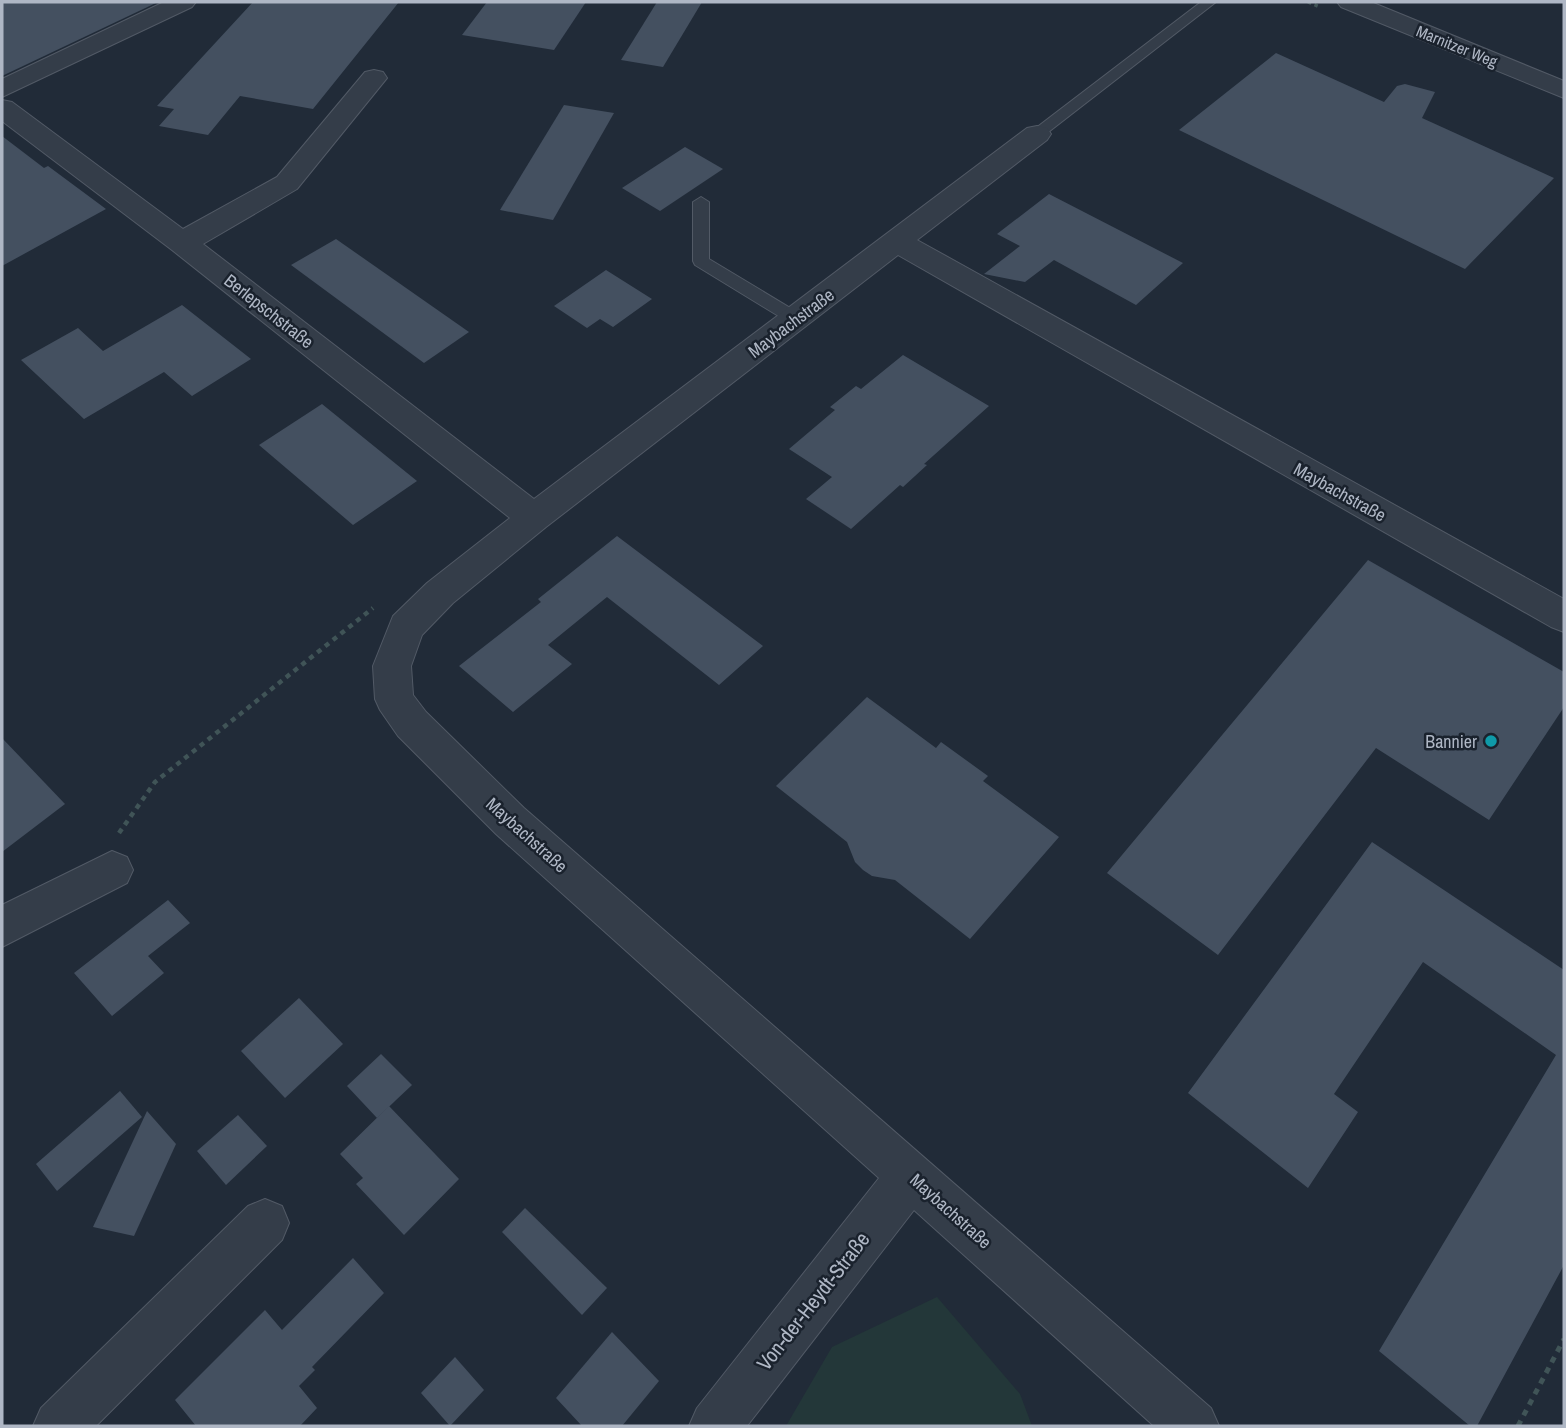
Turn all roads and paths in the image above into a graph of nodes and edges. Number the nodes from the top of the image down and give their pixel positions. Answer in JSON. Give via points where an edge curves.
{"nodes":[{"id":1,"x":183,"y":2,"type":"edge"},
{"id":2,"x":1209,"y":2,"type":"edge"},
{"id":3,"x":1350,"y":2,"type":"edge"},
{"id":4,"x":374,"y":78,"type":"dead end"},
{"id":5,"x":2,"y":89,"type":"edge"},
{"id":6,"x":1564,"y":90,"type":"edge"},
{"id":7,"x":2,"y":108,"type":"edge"},
{"id":8,"x":1037,"y":134,"type":"joint"},
{"id":9,"x":701,"y":202,"type":"dead end"},
{"id":10,"x":897,"y":242,"type":"junction"},
{"id":11,"x":182,"y":243,"type":"junction"},
{"id":12,"x":796,"y":319,"type":"junction"},
{"id":13,"x":534,"y":517,"type":"junction"},
{"id":14,"x":380,"y":603,"type":"dead end"},
{"id":15,"x":1564,"y":617,"type":"edge"},
{"id":16,"x":114,"y":854,"type":"joint"},
{"id":17,"x":2,"y":927,"type":"edge"},
{"id":18,"x":911,"y":1175,"type":"junction"},
{"id":19,"x":265,"y":1223,"type":"dead end"},
{"id":20,"x":1564,"y":1339,"type":"edge"},
{"id":21,"x":60,"y":1426,"type":"edge"},
{"id":22,"x":715,"y":1426,"type":"edge"},
{"id":23,"x":1193,"y":1426,"type":"edge"},
{"id":24,"x":1518,"y":1426,"type":"edge"}],
"edges":[{"from":1,"to":5,"type":"street"},
{"from":2,"to":8,"type":"lane","name":"Maybachstraße"},
{"from":3,"to":6,"type":"street","name":"Marnitzer Weg"},
{"from":4,"to":11,"type":"street","via":[[287,183]]},
{"from":7,"to":11,"type":"street","name":"Berlepschstraße"},
{"from":8,"to":10,"type":"street","name":"Maybachstraße"},
{"from":9,"to":12,"type":"lane","via":[[701,261]]},
{"from":10,"to":12,"type":"street","name":"Maybachstraße"},
{"from":10,"to":15,"type":"street","name":"Maybachstraße"},
{"from":11,"to":13,"type":"street","name":"Berlepschstraße"},
{"from":12,"to":13,"type":"street","name":"Maybachstraße"},
{"from":13,"to":18,"type":"street","name":"Maybachstraße","via":[[440,593],[406,627],[393,666],[394,699],[412,724],[510,821]]},
{"from":14,"to":16,"type":"path","via":[[155,782]]},
{"from":16,"to":17,"type":"street"},
{"from":18,"to":22,"type":"street","name":"Von-der-Heydt-Straße"},
{"from":18,"to":23,"type":"street","name":"Maybachstraße"},
{"from":19,"to":21,"type":"street"},
{"from":20,"to":24,"type":"path"}]}
